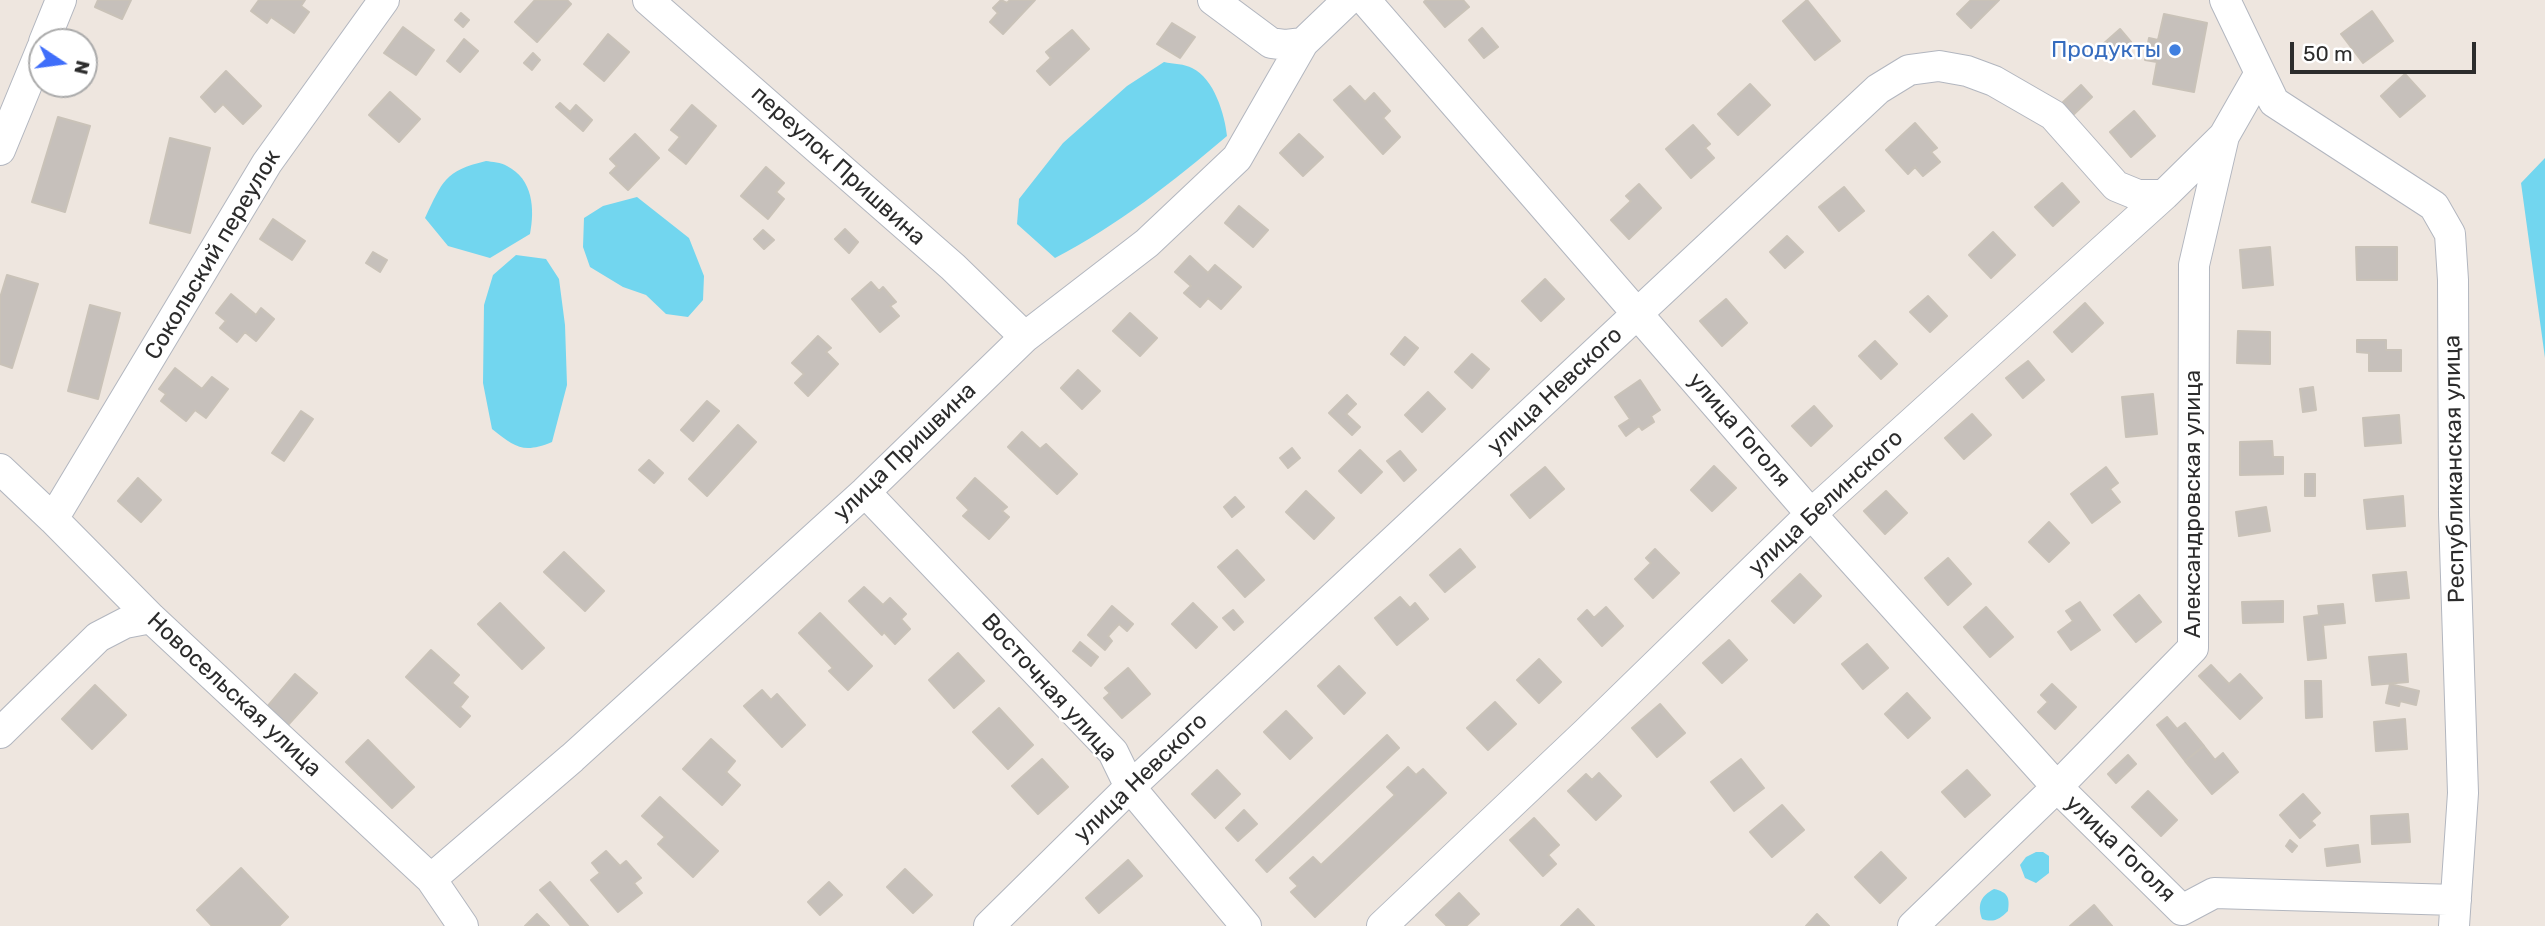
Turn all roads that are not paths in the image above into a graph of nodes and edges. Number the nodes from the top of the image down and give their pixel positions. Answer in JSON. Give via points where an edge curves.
{"nodes":[{"id":1,"x":61,"y":0,"type":"edge"},
{"id":2,"x":384,"y":0,"type":"edge"},
{"id":3,"x":648,"y":0,"type":"edge"},
{"id":4,"x":1213,"y":0,"type":"edge"},
{"id":5,"x":1348,"y":0,"type":"edge"},
{"id":6,"x":1366,"y":0,"type":"edge"},
{"id":7,"x":2225,"y":0,"type":"edge"},
{"id":8,"x":50,"y":28,"type":"edge"},
{"id":9,"x":1303,"y":43,"type":"junction"},
{"id":10,"x":2260,"y":73,"type":"junction"},
{"id":11,"x":28,"y":82,"type":"edge"},
{"id":12,"x":2224,"y":136,"type":"junction"},
{"id":13,"x":0,"y":150,"type":"edge"},
{"id":14,"x":2164,"y":195,"type":"junction"},
{"id":15,"x":1638,"y":313,"type":"junction"},
{"id":16,"x":1025,"y":337,"type":"junction"},
{"id":17,"x":0,"y":468,"type":"edge"},
{"id":18,"x":865,"y":492,"type":"junction"},
{"id":19,"x":1811,"y":514,"type":"junction"},
{"id":20,"x":53,"y":519,"type":"junction"},
{"id":21,"x":151,"y":618,"type":"junction"},
{"id":22,"x":0,"y":733,"type":"edge"},
{"id":23,"x":1130,"y":787,"type":"junction"},
{"id":24,"x":2057,"y":787,"type":"junction"},
{"id":25,"x":431,"y":879,"type":"junction"},
{"id":26,"x":2455,"y":913,"type":"edge"},
{"id":27,"x":2184,"y":918,"type":"edge"},
{"id":28,"x":463,"y":926,"type":"edge"},
{"id":29,"x":989,"y":926,"type":"edge"},
{"id":30,"x":1246,"y":926,"type":"edge"},
{"id":31,"x":1382,"y":926,"type":"edge"},
{"id":32,"x":1913,"y":926,"type":"edge"}],
"edges":[{"from":1,"to":8,"type":"street"},
{"from":2,"to":20,"type":"street","name":"Сокольский переулок","via":[[267,163]]},
{"from":3,"to":16,"type":"street","name":"переулок Пришвина","via":[[943,258]]},
{"from":4,"to":9,"type":"street","via":[[1271,43]]},
{"from":5,"to":9,"type":"street","name":"улица Пришвина"},
{"from":6,"to":15,"type":"street","name":"улица Гоголя"},
{"from":7,"to":10,"type":"street"},
{"from":9,"to":16,"type":"street","name":"улица Пришвина","via":[[1237,158],[1147,243]]},
{"from":10,"to":12,"type":"street","name":"улица Белинского"},
{"from":10,"to":26,"type":"street","name":"Республиканская улица","via":[[2274,102],[2434,206],[2450,234],[2463,793]]},
{"from":11,"to":13,"type":"street"},
{"from":12,"to":14,"type":"street","name":"улица Белинского"},
{"from":12,"to":24,"type":"street","name":"Александровская улица","via":[[2194,265],[2193,648]]},
{"from":14,"to":15,"type":"street","name":"улица Невского","via":[[2138,195],[2116,186],[2053,115],[1994,81],[1939,66],[1909,70],[1878,89]]},
{"from":14,"to":19,"type":"street","name":"улица Белинского"},
{"from":15,"to":19,"type":"street","name":"улица Гоголя"},
{"from":15,"to":23,"type":"street","name":"улица Невского"},
{"from":16,"to":18,"type":"street","name":"улица Пришвина"},
{"from":17,"to":20,"type":"street","name":"Новосельская улица"},
{"from":18,"to":23,"type":"street","name":"Восточная улица","via":[[1113,752]]},
{"from":18,"to":25,"type":"street","name":"улица Пришвина","via":[[572,758]]},
{"from":19,"to":24,"type":"street","name":"улица Гоголя"},
{"from":19,"to":31,"type":"street","name":"улица Белинского"},
{"from":20,"to":21,"type":"street","name":"Новосельская улица"},
{"from":21,"to":22,"type":"street","via":[[125,623],[98,637]]},
{"from":21,"to":25,"type":"street","name":"Новосельская улица"},
{"from":23,"to":29,"type":"street","name":"улица Невского"},
{"from":23,"to":30,"type":"street","name":"Восточная улица"},
{"from":24,"to":27,"type":"street","name":"улица Гоголя"},
{"from":24,"to":32,"type":"street","name":"Александровская улица"},
{"from":25,"to":28,"type":"street","name":"Новосельская улица"},
{"from":26,"to":27,"type":"street","via":[[2214,893]]}]}
